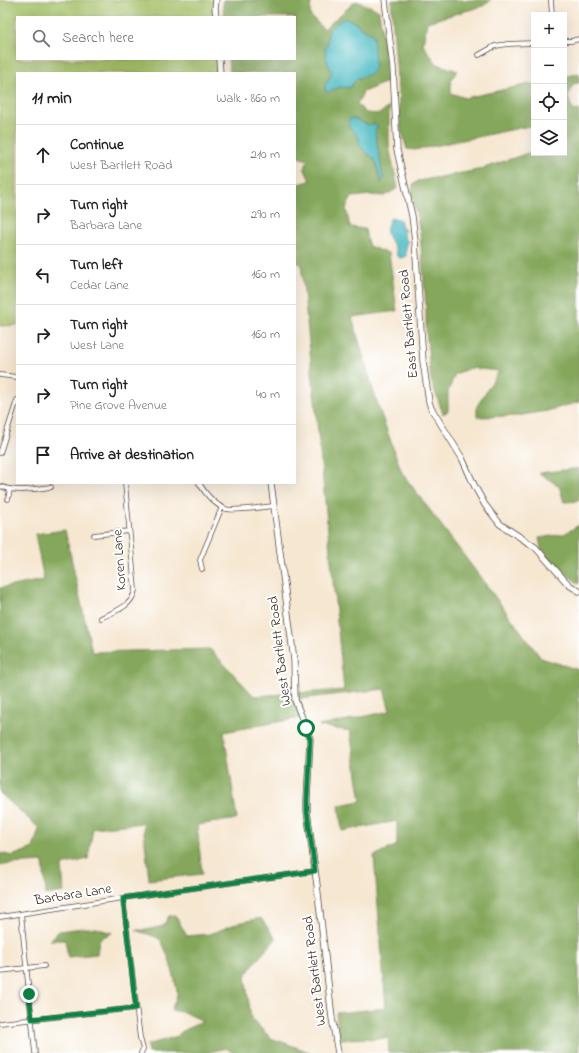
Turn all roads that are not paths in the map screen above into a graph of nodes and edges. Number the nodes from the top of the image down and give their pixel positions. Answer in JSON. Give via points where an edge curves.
{"nodes":[{"id":1,"x":216,"y":0,"type":"edge"},
{"id":2,"x":385,"y":0,"type":"edge"},
{"id":3,"x":551,"y":0,"type":"edge"},
{"id":4,"x":552,"y":12,"type":"edge"},
{"id":5,"x":216,"y":16,"type":"edge"},
{"id":6,"x":579,"y":39,"type":"edge"},
{"id":7,"x":567,"y":41,"type":"edge"},
{"id":8,"x":531,"y":43,"type":"edge"},
{"id":9,"x":479,"y":55,"type":"dead end"},
{"id":10,"x":219,"y":60,"type":"edge"},
{"id":11,"x":220,"y":72,"type":"edge"},
{"id":12,"x":0,"y":375,"type":"edge"},
{"id":13,"x":16,"y":377,"type":"edge"},
{"id":14,"x":16,"y":403,"type":"edge"},
{"id":15,"x":0,"y":454,"type":"edge"},
{"id":16,"x":125,"y":484,"type":"edge"},
{"id":17,"x":200,"y":484,"type":"edge"},
{"id":18,"x":271,"y":484,"type":"edge"},
{"id":19,"x":0,"y":486,"type":"edge"},
{"id":20,"x":51,"y":487,"type":"dead end"},
{"id":21,"x":10,"y":489,"type":"junction"},
{"id":22,"x":8,"y":498,"type":"dead end"},
{"id":23,"x":274,"y":506,"type":"junction"},
{"id":24,"x":222,"y":507,"type":"junction"},
{"id":25,"x":129,"y":531,"type":"junction"},
{"id":26,"x":94,"y":535,"type":"dead end"},
{"id":27,"x":202,"y":570,"type":"dead end"},
{"id":28,"x":579,"y":591,"type":"edge"},
{"id":29,"x":101,"y":618,"type":"dead end"},
{"id":30,"x":315,"y":871,"type":"junction"},
{"id":31,"x":123,"y":898,"type":"junction"},
{"id":32,"x":21,"y":914,"type":"junction"},
{"id":33,"x":0,"y":917,"type":"edge"},
{"id":34,"x":44,"y":966,"type":"dead end"},
{"id":35,"x":26,"y":968,"type":"junction"},
{"id":36,"x":0,"y":971,"type":"edge"},
{"id":37,"x":136,"y":1008,"type":"junction"},
{"id":38,"x":32,"y":1019,"type":"junction"},
{"id":39,"x":0,"y":1023,"type":"edge"},
{"id":40,"x":35,"y":1053,"type":"edge"},
{"id":41,"x":142,"y":1053,"type":"edge"},
{"id":42,"x":338,"y":1053,"type":"edge"}],
"edges":[{"from":1,"to":5,"type":"street"},
{"from":2,"to":28,"type":"street","name":"East Bartlett Road","via":[[393,67],[397,150],[412,216],[423,360],[429,402],[462,458],[484,505],[500,524],[535,547],[569,585]]},
{"from":3,"to":4,"type":"street"},
{"from":6,"to":7,"type":"street"},
{"from":8,"to":9,"type":"street","via":[[495,46]]},
{"from":10,"to":11,"type":"street"},
{"from":12,"to":13,"type":"street"},
{"from":14,"to":15,"type":"street"},
{"from":16,"to":25,"type":"street","name":"Koren Lane"},
{"from":17,"to":24,"type":"street"},
{"from":18,"to":23,"type":"street","name":"West Bartlett Road"},
{"from":19,"to":21,"type":"street"},
{"from":20,"to":21,"type":"street"},
{"from":21,"to":22,"type":"street"},
{"from":23,"to":24,"type":"street","via":[[227,510]]},
{"from":23,"to":30,"type":"street","name":"West Bartlett Road","via":[[294,660],[295,700],[310,739],[307,800]]},
{"from":24,"to":27,"type":"street","via":[[200,560]]},
{"from":25,"to":26,"type":"street"},
{"from":25,"to":29,"type":"street","name":"Koren Lane","via":[[134,594],[129,603]]},
{"from":30,"to":31,"type":"street","name":"Barbara Lane"},
{"from":30,"to":42,"type":"street","name":"West Bartlett Road"},
{"from":31,"to":32,"type":"street","name":"Barbara Lane"},
{"from":31,"to":37,"type":"street"},
{"from":32,"to":33,"type":"street","name":"Barbara Lane"},
{"from":32,"to":35,"type":"street"},
{"from":34,"to":35,"type":"street"},
{"from":35,"to":36,"type":"street"},
{"from":35,"to":38,"type":"street"},
{"from":37,"to":38,"type":"street"},
{"from":37,"to":41,"type":"street"},
{"from":38,"to":39,"type":"street"},
{"from":38,"to":40,"type":"street"}]}
